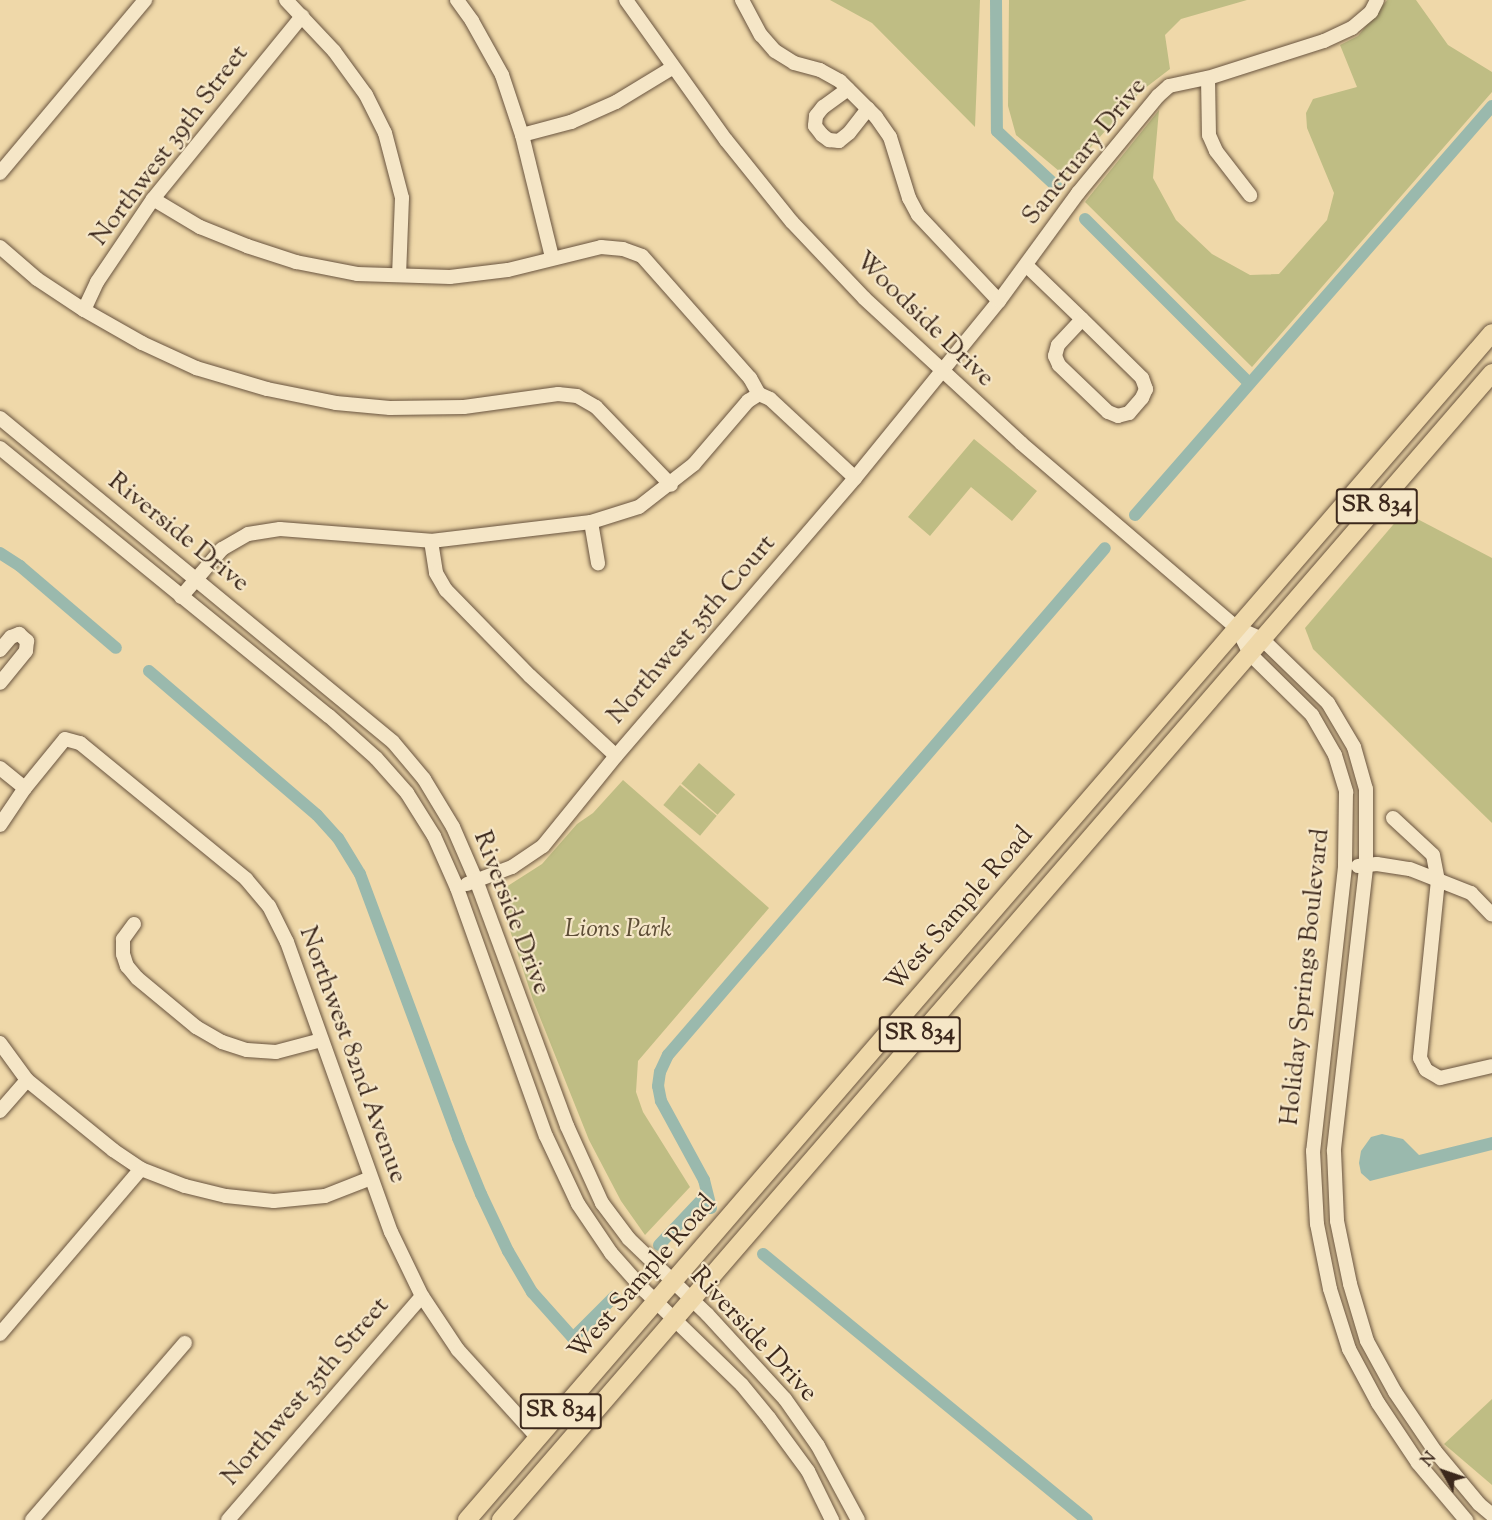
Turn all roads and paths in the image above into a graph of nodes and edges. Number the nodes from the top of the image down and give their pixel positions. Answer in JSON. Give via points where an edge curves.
{"nodes":[{"id":1,"x":145,"y":0,"type":"edge"},
{"id":2,"x":286,"y":0,"type":"edge"},
{"id":3,"x":457,"y":0,"type":"edge"},
{"id":4,"x":626,"y":0,"type":"edge"},
{"id":5,"x":742,"y":0,"type":"edge"},
{"id":6,"x":1377,"y":0,"type":"edge"},
{"id":7,"x":302,"y":16,"type":"junction"},
{"id":8,"x":672,"y":68,"type":"junction"},
{"id":9,"x":1208,"y":78,"type":"junction"},
{"id":10,"x":848,"y":89,"type":"junction"},
{"id":11,"x":868,"y":109,"type":"junction"},
{"id":12,"x":522,"y":135,"type":"junction"},
{"id":13,"x":0,"y":172,"type":"edge"},
{"id":14,"x":1250,"y":195,"type":"dead end"},
{"id":15,"x":153,"y":199,"type":"junction"},
{"id":16,"x":0,"y":247,"type":"edge"},
{"id":17,"x":552,"y":257,"type":"junction"},
{"id":18,"x":1027,"y":266,"type":"junction"},
{"id":19,"x":399,"y":275,"type":"junction"},
{"id":20,"x":999,"y":301,"type":"junction"},
{"id":21,"x":84,"y":310,"type":"junction"},
{"id":22,"x":1082,"y":318,"type":"junction"},
{"id":23,"x":1492,"y":333,"type":"edge"},
{"id":24,"x":941,"y":372,"type":"junction"},
{"id":25,"x":1492,"y":373,"type":"edge"},
{"id":26,"x":759,"y":394,"type":"junction"},
{"id":27,"x":1427,"y":408,"type":"junction"},
{"id":28,"x":0,"y":418,"type":"edge"},
{"id":29,"x":0,"y":448,"type":"edge"},
{"id":30,"x":855,"y":478,"type":"junction"},
{"id":31,"x":671,"y":485,"type":"junction"},
{"id":32,"x":1393,"y":486,"type":"junction"},
{"id":33,"x":591,"y":522,"type":"junction"},
{"id":34,"x":431,"y":541,"type":"junction"},
{"id":35,"x":598,"y":563,"type":"dead end"},
{"id":36,"x":196,"y":579,"type":"junction"},
{"id":37,"x":181,"y":597,"type":"junction"},
{"id":38,"x":1238,"y":628,"type":"junction"},
{"id":39,"x":1262,"y":639,"type":"junction"},
{"id":40,"x":0,"y":650,"type":"edge"},
{"id":41,"x":1250,"y":654,"type":"junction"},
{"id":42,"x":0,"y":683,"type":"edge"},
{"id":43,"x":616,"y":756,"type":"junction"},
{"id":44,"x":0,"y":768,"type":"edge"},
{"id":45,"x":25,"y":788,"type":"junction"},
{"id":46,"x":1393,"y":818,"type":"dead end"},
{"id":47,"x":0,"y":825,"type":"edge"},
{"id":48,"x":1366,"y":865,"type":"junction"},
{"id":49,"x":1345,"y":867,"type":"junction"},
{"id":50,"x":476,"y":880,"type":"junction"},
{"id":51,"x":1438,"y":880,"type":"junction"},
{"id":52,"x":457,"y":888,"type":"junction"},
{"id":53,"x":1492,"y":915,"type":"edge"},
{"id":54,"x":986,"y":919,"type":"junction"},
{"id":55,"x":134,"y":924,"type":"dead end"},
{"id":56,"x":913,"y":1003,"type":"junction"},
{"id":57,"x":1329,"y":1010,"type":"junction"},
{"id":58,"x":1350,"y":1012,"type":"junction"},
{"id":59,"x":927,"y":1027,"type":"junction"},
{"id":60,"x":321,"y":1040,"type":"junction"},
{"id":61,"x":0,"y":1043,"type":"edge"},
{"id":62,"x":1492,"y":1066,"type":"edge"},
{"id":63,"x":27,"y":1080,"type":"junction"},
{"id":64,"x":874,"y":1088,"type":"junction"},
{"id":65,"x":0,"y":1111,"type":"edge"},
{"id":66,"x":1313,"y":1151,"type":"junction"},
{"id":67,"x":1334,"y":1151,"type":"junction"},
{"id":68,"x":141,"y":1169,"type":"junction"},
{"id":69,"x":371,"y":1178,"type":"junction"},
{"id":70,"x":673,"y":1283,"type":"junction"},
{"id":71,"x":422,"y":1296,"type":"junction"},
{"id":72,"x":691,"y":1298,"type":"junction"},
{"id":73,"x":656,"y":1302,"type":"junction"},
{"id":74,"x":674,"y":1317,"type":"junction"},
{"id":75,"x":0,"y":1334,"type":"edge"},
{"id":76,"x":185,"y":1343,"type":"dead end"},
{"id":77,"x":538,"y":1438,"type":"junction"},
{"id":78,"x":1492,"y":1515,"type":"edge"},
{"id":79,"x":32,"y":1520,"type":"edge"},
{"id":80,"x":228,"y":1520,"type":"edge"},
{"id":81,"x":467,"y":1520,"type":"edge"},
{"id":82,"x":501,"y":1520,"type":"edge"},
{"id":83,"x":832,"y":1520,"type":"edge"},
{"id":84,"x":858,"y":1520,"type":"edge"},
{"id":85,"x":1466,"y":1520,"type":"edge"}],
"edges":[{"from":1,"to":13,"type":"street"},
{"from":2,"to":7,"type":"street"},
{"from":3,"to":12,"type":"street","via":[[502,75]]},
{"from":4,"to":8,"type":"street","name":"Woodside Drive"},
{"from":5,"to":10,"type":"street","via":[[761,35],[775,51],[794,63],[820,70]]},
{"from":6,"to":9,"type":"street","name":"Sanctuary Drive","via":[[1371,12],[1352,28],[1324,41]]},
{"from":7,"to":15,"type":"street","name":"Northwest 39th Street"},
{"from":7,"to":19,"type":"street","via":[[366,95],[385,133],[402,198]]},
{"from":8,"to":12,"type":"street","via":[[616,102],[571,122]]},
{"from":8,"to":24,"type":"street","name":"Woodside Drive","via":[[792,222]]},
{"from":9,"to":14,"type":"street","via":[[1209,135],[1216,152]]},
{"from":9,"to":18,"type":"street","name":"Sanctuary Drive","via":[[1169,86],[1158,96],[1078,193]]},
{"from":10,"to":11,"type":"street"},
{"from":10,"to":11,"type":"street","via":[[816,116],[815,126],[822,135],[839,141]]},
{"from":11,"to":20,"type":"street","via":[[891,137],[918,215]]},
{"from":12,"to":17,"type":"street"},
{"from":15,"to":19,"type":"street","via":[[200,227],[296,262],[357,274]]},
{"from":15,"to":21,"type":"street","name":"Northwest 39th Street","via":[[97,282]]},
{"from":16,"to":21,"type":"street","via":[[37,279]]},
{"from":17,"to":19,"type":"street","via":[[508,270],[450,277]]},
{"from":17,"to":26,"type":"street","via":[[601,247],[642,256],[750,378]]},
{"from":18,"to":20,"type":"street","name":"Sanctuary Drive"},
{"from":18,"to":22,"type":"street"},
{"from":20,"to":24,"type":"street","name":"Sanctuary Drive"},
{"from":21,"to":31,"type":"street","via":[[196,368],[267,389],[336,403],[464,408],[558,394],[578,396],[596,407]]},
{"from":22,"to":22,"type":"street","via":[[1142,378],[1146,389],[1129,413],[1118,416],[1108,412],[1059,365],[1055,356],[1058,345]]},
{"from":23,"to":27,"type":"main road","name":"West Sample Road","number":"SR 834"},
{"from":24,"to":30,"type":"street","name":"Northwest 35th Court"},
{"from":24,"to":38,"type":"street","name":"Woodside Drive"},
{"from":25,"to":32,"type":"main road","name":"West Sample Road","number":"SR 834"},
{"from":26,"to":30,"type":"street","via":[[770,399]]},
{"from":26,"to":31,"type":"street","via":[[748,401]]},
{"from":27,"to":32,"type":"main road","via":[[1425,433],[1394,470]]},
{"from":27,"to":38,"type":"main road","name":"West Sample Road","number":"SR 834"},
{"from":28,"to":36,"type":"street","name":"Riverside Drive"},
{"from":29,"to":37,"type":"street","name":"Riverside Drive"},
{"from":30,"to":43,"type":"street","name":"Northwest 35th Court"},
{"from":31,"to":33,"type":"street","via":[[639,507]]},
{"from":32,"to":39,"type":"main road","name":"West Sample Road","number":"SR 834"},
{"from":33,"to":34,"type":"street"},
{"from":33,"to":35,"type":"street"},
{"from":34,"to":36,"type":"street","via":[[280,529],[248,534],[222,549]]},
{"from":34,"to":43,"type":"street","via":[[436,573],[446,590]]},
{"from":36,"to":37,"type":"street"},
{"from":36,"to":50,"type":"street","name":"Riverside Drive","via":[[393,742],[424,779],[453,827]]},
{"from":37,"to":52,"type":"street","name":"Riverside Drive","via":[[376,758],[422,816]]},
{"from":38,"to":39,"type":"street","name":"Holiday Springs Boulevard"},
{"from":38,"to":41,"type":"street","name":"Holiday Springs Boulevard"},
{"from":38,"to":54,"type":"main road","name":"West Sample Road","number":"SR 834"},
{"from":39,"to":41,"type":"main road","name":"West Sample Road","number":"SR 834"},
{"from":39,"to":48,"type":"street","name":"Holiday Springs Boulevard","via":[[1328,703],[1354,747],[1366,789]]},
{"from":40,"to":42,"type":"street","via":[[19,634],[27,641],[26,651]]},
{"from":41,"to":49,"type":"street","name":"Holiday Springs Boulevard","via":[[1312,715],[1335,755],[1346,792]]},
{"from":41,"to":59,"type":"main road","name":"West Sample Road","number":"SR 834"},
{"from":43,"to":50,"type":"street","name":"Northwest 35th Court","via":[[543,846],[512,867]]},
{"from":44,"to":45,"type":"street"},
{"from":45,"to":47,"type":"street"},
{"from":45,"to":60,"type":"street","name":"Northwest 82nd Avenue","via":[[65,739],[80,743],[246,879],[269,906],[287,942]]},
{"from":46,"to":51,"type":"street","via":[[1433,855]]},
{"from":48,"to":49,"type":"street"},
{"from":48,"to":51,"type":"street","via":[[1410,868]]},
{"from":48,"to":58,"type":"street","name":"Holiday Springs Boulevard"},
{"from":49,"to":57,"type":"street","name":"Holiday Springs Boulevard"},
{"from":50,"to":52,"type":"street","name":"Northwest 35th Court"},
{"from":50,"to":70,"type":"street","name":"Riverside Drive","via":[[585,1171],[602,1203],[629,1239]]},
{"from":51,"to":53,"type":"street","via":[[1471,893]]},
{"from":51,"to":62,"type":"street","via":[[1420,1058],[1426,1070],[1440,1078]]},
{"from":52,"to":73,"type":"street","name":"Riverside Drive","via":[[564,1178],[611,1253]]},
{"from":54,"to":56,"type":"main road","name":"West Sample Road","number":"SR 834"},
{"from":54,"to":59,"type":"main road","via":[[980,941],[929,1004]]},
{"from":55,"to":60,"type":"street","via":[[123,939],[127,966],[196,1027],[247,1050],[276,1052]]},
{"from":56,"to":64,"type":"main road","via":[[912,1026],[877,1068]]},
{"from":56,"to":70,"type":"main road","name":"West Sample Road","number":"SR 834"},
{"from":57,"to":58,"type":"street"},
{"from":57,"to":66,"type":"street","name":"Holiday Springs Boulevard"},
{"from":58,"to":67,"type":"street","name":"Holiday Springs Boulevard"},
{"from":59,"to":64,"type":"main road","name":"West Sample Road","number":"SR 834"},
{"from":60,"to":69,"type":"street","name":"Northwest 82nd Avenue"},
{"from":61,"to":63,"type":"street"},
{"from":63,"to":65,"type":"street"},
{"from":63,"to":68,"type":"street"},
{"from":64,"to":72,"type":"main road","name":"West Sample Road","number":"SR 834"},
{"from":66,"to":67,"type":"street"},
{"from":66,"to":85,"type":"street","name":"Holiday Springs Boulevard","via":[[1317,1224],[1330,1289],[1348,1349],[1418,1463]]},
{"from":67,"to":78,"type":"street","name":"Holiday Springs Boulevard","via":[[1337,1221],[1367,1341],[1395,1392],[1435,1451]]},
{"from":68,"to":69,"type":"street","via":[[226,1196],[274,1201],[325,1196]]},
{"from":68,"to":75,"type":"street"},
{"from":69,"to":71,"type":"street","name":"Northwest 82nd Avenue","via":[[391,1232]]},
{"from":70,"to":72,"type":"street","name":"Riverside Drive"},
{"from":70,"to":73,"type":"main road","name":"West Sample Road","number":"SR 834"},
{"from":71,"to":77,"type":"street","name":"Northwest 82nd Avenue","via":[[458,1350]]},
{"from":71,"to":80,"type":"street","name":"Northwest 35th Street"},
{"from":72,"to":74,"type":"main road","name":"West Sample Road","number":"SR 834"},
{"from":72,"to":84,"type":"street","name":"Riverside Drive","via":[[785,1399],[818,1446]]},
{"from":73,"to":74,"type":"street","name":"Riverside Drive"},
{"from":73,"to":77,"type":"main road","name":"West Sample Road","number":"SR 834"},
{"from":74,"to":82,"type":"main road","name":"West Sample Road","number":"SR 834"},
{"from":74,"to":83,"type":"street","name":"Riverside Drive","via":[[769,1418],[808,1471]]},
{"from":76,"to":79,"type":"street"},
{"from":77,"to":81,"type":"main road","name":"West Sample Road","number":"SR 834"}]}
